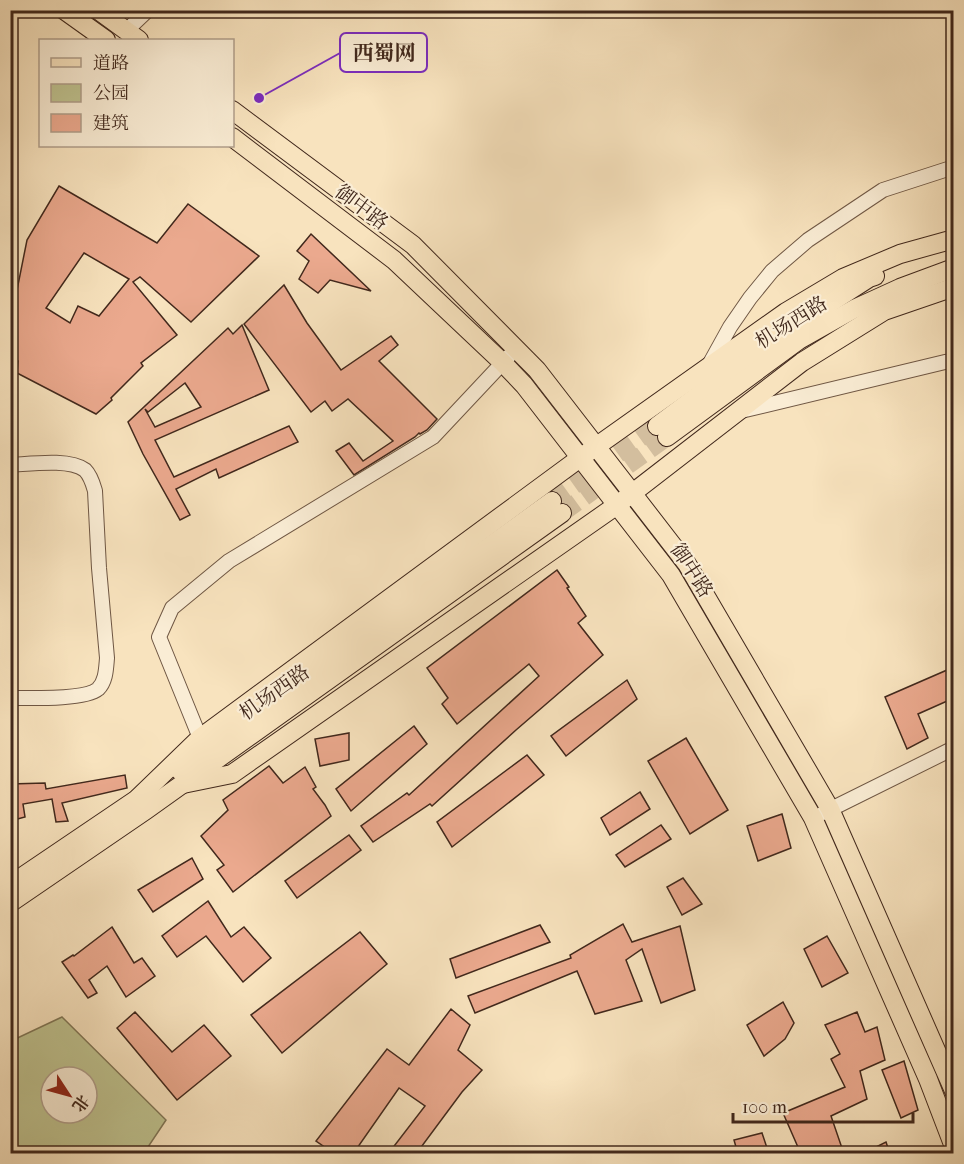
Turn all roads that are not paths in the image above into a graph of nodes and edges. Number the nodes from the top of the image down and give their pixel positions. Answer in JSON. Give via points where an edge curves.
{"nodes":[{"id":1,"x":64,"y":10,"type":"edge"},
{"id":2,"x":98,"y":10,"type":"edge"},
{"id":3,"x":148,"y":10,"type":"edge"},
{"id":4,"x":132,"y":36,"type":"edge"},
{"id":5,"x":105,"y":39,"type":"edge"},
{"id":6,"x":234,"y":111,"type":"edge"},
{"id":7,"x":234,"y":139,"type":"edge"},
{"id":8,"x":954,"y":167,"type":"edge"},
{"id":9,"x":954,"y":239,"type":"edge"},
{"id":10,"x":954,"y":250,"type":"edge"},
{"id":11,"x":954,"y":268,"type":"edge"},
{"id":12,"x":954,"y":287,"type":"edge"},
{"id":13,"x":509,"y":356,"type":"junction"},
{"id":14,"x":954,"y":361,"type":"edge"},
{"id":15,"x":708,"y":368,"type":"junction"},
{"id":16,"x":736,"y":413,"type":"junction"},
{"id":17,"x":596,"y":447,"type":"junction"},
{"id":18,"x":580,"y":458,"type":"junction"},
{"id":19,"x":10,"y":465,"type":"edge"},
{"id":20,"x":632,"y":494,"type":"junction"},
{"id":21,"x":617,"y":505,"type":"junction"},
{"id":22,"x":10,"y":698,"type":"edge"},
{"id":23,"x":200,"y":738,"type":"junction"},
{"id":24,"x":954,"y":748,"type":"edge"},
{"id":25,"x":183,"y":784,"type":"junction"},
{"id":26,"x":138,"y":798,"type":"junction"},
{"id":27,"x":830,"y":809,"type":"junction"},
{"id":28,"x":813,"y":818,"type":"junction"},
{"id":29,"x":10,"y":885,"type":"edge"},
{"id":30,"x":10,"y":903,"type":"edge"},
{"id":31,"x":954,"y":1091,"type":"edge"},
{"id":32,"x":954,"y":1147,"type":"edge"}],
"edges":[{"from":1,"to":5,"type":"main road"},
{"from":2,"to":4,"type":"main road"},
{"from":3,"to":4,"type":"street"},
{"from":6,"to":13,"type":"main road","name":"御中路","via":[[413,245]]},
{"from":7,"to":13,"type":"main road","name":"御中路","via":[[394,260]]},
{"from":8,"to":15,"type":"street","via":[[883,190],[808,240],[772,271],[750,298]]},
{"from":9,"to":15,"type":"main road","via":[[900,254],[843,278],[786,312]]},
{"from":10,"to":11,"type":"main road","name":"机场西路","via":[[869,278],[768,343],[662,431],[799,340],[900,288]]},
{"from":12,"to":16,"type":"main road","via":[[884,311],[802,362]]},
{"from":13,"to":17,"type":"main road","name":"御中路","via":[[537,370]]},
{"from":13,"to":18,"type":"main road","name":"御中路","via":[[524,385]]},
{"from":13,"to":23,"type":"street","via":[[433,436],[229,561],[172,608],[159,637]]},
{"from":14,"to":16,"type":"street"},
{"from":15,"to":17,"type":"main road"},
{"from":16,"to":20,"type":"main road"},
{"from":17,"to":18,"type":"main road"},
{"from":17,"to":20,"type":"main road","name":"御中路"},
{"from":18,"to":21,"type":"main road","name":"御中路"},
{"from":18,"to":23,"type":"main road"},
{"from":19,"to":22,"type":"street","via":[[75,465],[92,479],[107,658],[103,682],[84,696]]},
{"from":20,"to":21,"type":"main road"},
{"from":20,"to":27,"type":"main road","name":"御中路","via":[[687,564]]},
{"from":21,"to":25,"type":"main road","via":[[232,774]]},
{"from":21,"to":28,"type":"main road","name":"御中路","via":[[671,574]]},
{"from":23,"to":26,"type":"main road"},
{"from":24,"to":27,"type":"street"},
{"from":25,"to":26,"type":"main road","name":"机场西路","via":[[557,507]]},
{"from":25,"to":30,"type":"main road","name":"机场西路"},
{"from":26,"to":29,"type":"main road"},
{"from":27,"to":28,"type":"street"},
{"from":27,"to":31,"type":"main road","name":"御中路"},
{"from":28,"to":32,"type":"main road","name":"御中路"}]}
